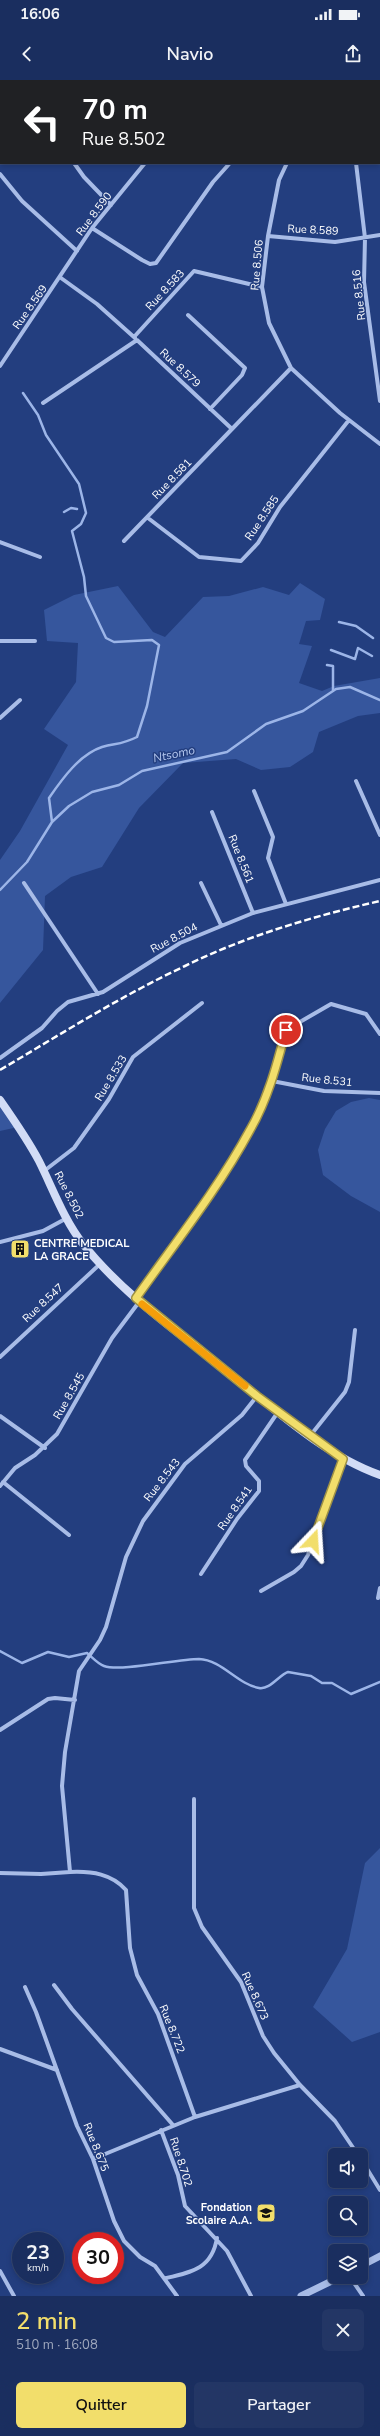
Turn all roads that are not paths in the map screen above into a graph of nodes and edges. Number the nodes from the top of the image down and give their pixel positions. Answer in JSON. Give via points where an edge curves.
{"nodes":[{"id":1,"x":75,"y":164,"type":"edge"},
{"id":2,"x":144,"y":164,"type":"edge"},
{"id":3,"x":229,"y":164,"type":"edge"},
{"id":4,"x":287,"y":164,"type":"edge"},
{"id":5,"x":356,"y":164,"type":"edge"},
{"id":6,"x":0,"y":174,"type":"edge"},
{"id":7,"x":111,"y":205,"type":"junction"},
{"id":8,"x":92,"y":228,"type":"junction"},
{"id":9,"x":380,"y":235,"type":"edge"},
{"id":10,"x":268,"y":236,"type":"junction"},
{"id":11,"x":365,"y":238,"type":"junction"},
{"id":12,"x":78,"y":251,"type":"junction"},
{"id":13,"x":61,"y":278,"type":"junction"},
{"id":14,"x":262,"y":287,"type":"junction"},
{"id":15,"x":188,"y":315,"type":"dead end"},
{"id":16,"x":136,"y":338,"type":"junction"},
{"id":17,"x":0,"y":366,"type":"edge"},
{"id":18,"x":291,"y":368,"type":"junction"},
{"id":19,"x":380,"y":401,"type":"edge"},
{"id":20,"x":43,"y":403,"type":"dead end"},
{"id":21,"x":210,"y":409,"type":"junction"},
{"id":22,"x":349,"y":420,"type":"junction"},
{"id":23,"x":232,"y":429,"type":"junction"},
{"id":24,"x":380,"y":444,"type":"edge"},
{"id":25,"x":148,"y":518,"type":"junction"},
{"id":26,"x":124,"y":541,"type":"dead end"},
{"id":27,"x":0,"y":542,"type":"edge"},
{"id":28,"x":40,"y":558,"type":"dead end"},
{"id":29,"x":0,"y":641,"type":"edge"},
{"id":30,"x":35,"y":641,"type":"dead end"},
{"id":31,"x":20,"y":700,"type":"dead end"},
{"id":32,"x":0,"y":718,"type":"edge"},
{"id":33,"x":356,"y":781,"type":"dead end"},
{"id":34,"x":254,"y":791,"type":"dead end"},
{"id":35,"x":212,"y":812,"type":"dead end"},
{"id":36,"x":380,"y":835,"type":"edge"},
{"id":37,"x":380,"y":880,"type":"edge"},
{"id":38,"x":24,"y":883,"type":"dead end"},
{"id":39,"x":201,"y":883,"type":"dead end"},
{"id":40,"x":286,"y":904,"type":"junction"},
{"id":41,"x":253,"y":913,"type":"junction"},
{"id":42,"x":221,"y":925,"type":"junction"},
{"id":43,"x":98,"y":994,"type":"junction"},
{"id":44,"x":202,"y":1003,"type":"dead end"},
{"id":45,"x":380,"y":1034,"type":"edge"},
{"id":46,"x":0,"y":1058,"type":"edge"},
{"id":47,"x":272,"y":1081,"type":"junction"},
{"id":48,"x":380,"y":1093,"type":"edge"},
{"id":49,"x":0,"y":1100,"type":"edge"},
{"id":50,"x":44,"y":1171,"type":"junction"},
{"id":51,"x":67,"y":1218,"type":"junction"},
{"id":52,"x":0,"y":1242,"type":"edge"},
{"id":53,"x":100,"y":1264,"type":"junction"},
{"id":54,"x":138,"y":1300,"type":"junction"},
{"id":55,"x":355,"y":1330,"type":"dead end"},
{"id":56,"x":0,"y":1357,"type":"edge"},
{"id":57,"x":257,"y":1396,"type":"junction"},
{"id":58,"x":279,"y":1412,"type":"junction"},
{"id":59,"x":0,"y":1416,"type":"edge"},
{"id":60,"x":310,"y":1436,"type":"junction"},
{"id":61,"x":45,"y":1448,"type":"junction"},
{"id":62,"x":343,"y":1459,"type":"junction"},
{"id":63,"x":380,"y":1475,"type":"edge"},
{"id":64,"x":1,"y":1484,"type":"edge"},
{"id":65,"x":69,"y":1535,"type":"dead end"},
{"id":66,"x":201,"y":1574,"type":"dead end"},
{"id":67,"x":380,"y":1588,"type":"edge"},
{"id":68,"x":261,"y":1591,"type":"dead end"},
{"id":69,"x":378,"y":1598,"type":"dead end"},
{"id":70,"x":75,"y":1700,"type":"junction"},
{"id":71,"x":0,"y":1730,"type":"edge"},
{"id":72,"x":194,"y":1799,"type":"dead end"},
{"id":73,"x":70,"y":1872,"type":"junction"},
{"id":74,"x":0,"y":1873,"type":"edge"},
{"id":75,"x":54,"y":1985,"type":"dead end"},
{"id":76,"x":24,"y":1988,"type":"dead end"},
{"id":77,"x":0,"y":2049,"type":"edge"},
{"id":78,"x":58,"y":2070,"type":"junction"},
{"id":79,"x":300,"y":2085,"type":"junction"},
{"id":80,"x":195,"y":2117,"type":"junction"},
{"id":81,"x":173,"y":2125,"type":"junction"},
{"id":82,"x":161,"y":2130,"type":"junction"},
{"id":83,"x":353,"y":2148,"type":"edge"},
{"id":84,"x":93,"y":2160,"type":"junction"},
{"id":85,"x":368,"y":2170,"type":"edge"},
{"id":86,"x":380,"y":2190,"type":"edge"},
{"id":87,"x":217,"y":2238,"type":"junction"},
{"id":88,"x":380,"y":2256,"type":"edge"},
{"id":89,"x":368,"y":2262,"type":"edge"},
{"id":90,"x":0,"y":2272,"type":"edge"},
{"id":91,"x":166,"y":2278,"type":"junction"},
{"id":92,"x":328,"y":2283,"type":"edge"},
{"id":93,"x":355,"y":2284,"type":"edge"},
{"id":94,"x":14,"y":2296,"type":"edge"},
{"id":95,"x":177,"y":2296,"type":"edge"},
{"id":96,"x":251,"y":2296,"type":"edge"},
{"id":97,"x":301,"y":2296,"type":"edge"},
{"id":98,"x":363,"y":2296,"type":"edge"}],
"edges":[{"from":1,"to":7,"type":"street"},
{"from":2,"to":7,"type":"street","name":"Rue 8.590"},
{"from":3,"to":8,"type":"street","via":[[156,262],[150,264],[142,260]]},
{"from":4,"to":10,"type":"street","name":"Rue 8.506","via":[[280,180]]},
{"from":5,"to":11,"type":"street","name":"Rue 8.516"},
{"from":6,"to":12,"type":"street","via":[[22,201]]},
{"from":7,"to":8,"type":"street","name":"Rue 8.590"},
{"from":8,"to":12,"type":"street","name":"Rue 8.590"},
{"from":9,"to":11,"type":"street","name":"Rue 8.589"},
{"from":10,"to":11,"type":"street","name":"Rue 8.589","via":[[335,242]]},
{"from":10,"to":14,"type":"street","name":"Rue 8.506"},
{"from":11,"to":19,"type":"street","name":"Rue 8.516","via":[[364,282]]},
{"from":12,"to":13,"type":"street","name":"Rue 8.590"},
{"from":13,"to":16,"type":"street","name":"Rue 8.579","via":[[97,304]]},
{"from":13,"to":17,"type":"street","name":"Rue 8.569"},
{"from":14,"to":16,"type":"street","name":"Rue 8.583","via":[[194,271]]},
{"from":14,"to":18,"type":"street","name":"Rue 8.506","via":[[269,323]]},
{"from":15,"to":21,"type":"street","via":[[245,368],[242,375]]},
{"from":16,"to":20,"type":"street"},
{"from":16,"to":21,"type":"street","name":"Rue 8.579"},
{"from":18,"to":22,"type":"street","name":"Rue 8.506"},
{"from":18,"to":23,"type":"street"},
{"from":21,"to":23,"type":"street","name":"Rue 8.579"},
{"from":22,"to":24,"type":"street","name":"Rue 8.506"},
{"from":22,"to":25,"type":"street","name":"Rue 8.585","via":[[280,507],[258,543],[241,561],[200,557]]},
{"from":23,"to":25,"type":"street","name":"Rue 8.581"},
{"from":25,"to":26,"type":"street","name":"Rue 8.581"},
{"from":27,"to":28,"type":"street"},
{"from":29,"to":30,"type":"street"},
{"from":31,"to":32,"type":"street"},
{"from":33,"to":36,"type":"street"},
{"from":34,"to":40,"type":"street","via":[[273,837],[268,858]]},
{"from":35,"to":41,"type":"street","name":"Rue 8.561"},
{"from":37,"to":40,"type":"street","name":"Rue 8.504"},
{"from":38,"to":43,"type":"street"},
{"from":39,"to":42,"type":"street"},
{"from":40,"to":41,"type":"street","name":"Rue 8.504"},
{"from":41,"to":42,"type":"street","name":"Rue 8.504"},
{"from":42,"to":43,"type":"street","name":"Rue 8.504","via":[[180,943]]},
{"from":43,"to":46,"type":"street","name":"Rue 8.504","via":[[82,996],[68,1002],[42,1028]]},
{"from":44,"to":50,"type":"street","name":"Rue 8.533","via":[[133,1057],[109,1099],[74,1148]]},
{"from":45,"to":47,"type":"street","via":[[366,1014],[331,1004],[286,1030]]},
{"from":47,"to":48,"type":"street","name":"Rue 8.531","via":[[324,1091]]},
{"from":47,"to":54,"type":"street","via":[[251,1129],[216,1186]]},
{"from":49,"to":50,"type":"main road","name":"Rue 8.502"},
{"from":50,"to":51,"type":"main road","name":"Rue 8.502"},
{"from":51,"to":52,"type":"street","via":[[43,1231]]},
{"from":51,"to":53,"type":"main road","name":"Rue 8.502","via":[[82,1243]]},
{"from":53,"to":54,"type":"main road","name":"Rue 8.502"},
{"from":53,"to":56,"type":"street","name":"Rue 8.547"},
{"from":54,"to":57,"type":"main road","name":"Rue 8.502"},
{"from":54,"to":61,"type":"street","name":"Rue 8.545","via":[[112,1338],[76,1404]]},
{"from":55,"to":60,"type":"street","via":[[349,1382],[345,1392]]},
{"from":57,"to":58,"type":"main road","name":"Rue 8.502"},
{"from":57,"to":70,"type":"street","name":"Rue 8.543","via":[[242,1415],[186,1464],[163,1491],[143,1521],[126,1557],[100,1640],[79,1671]]},
{"from":58,"to":60,"type":"main road","name":"Rue 8.502"},
{"from":58,"to":66,"type":"street","name":"Rue 8.541","via":[[245,1460],[246,1466],[259,1481],[259,1491]]},
{"from":59,"to":61,"type":"street"},
{"from":60,"to":62,"type":"main road","name":"Rue 8.502"},
{"from":61,"to":64,"type":"street","name":"Rue 8.545","via":[[15,1468]]},
{"from":62,"to":63,"type":"main road","name":"Rue 8.502"},
{"from":62,"to":68,"type":"street","via":[[308,1555],[301,1566]]},
{"from":64,"to":65,"type":"street"},
{"from":67,"to":69,"type":"street"},
{"from":70,"to":71,"type":"street","via":[[48,1699]]},
{"from":70,"to":73,"type":"street","name":"Rue 8.543","via":[[65,1752],[62,1786]]},
{"from":72,"to":79,"type":"street","name":"Rue 8.673","via":[[194,1908],[202,1927],[241,1982],[263,2036]]},
{"from":73,"to":74,"type":"street","name":"Rue 8.722"},
{"from":73,"to":80,"type":"street","name":"Rue 8.722","via":[[96,1873],[110,1877],[126,1890],[130,1948],[137,1975],[158,2014]]},
{"from":75,"to":81,"type":"street"},
{"from":76,"to":78,"type":"street","name":"Rue 8.675"},
{"from":77,"to":78,"type":"street"},
{"from":78,"to":84,"type":"street","name":"Rue 8.675","via":[[77,2126]]},
{"from":79,"to":80,"type":"street"},
{"from":79,"to":83,"type":"street","name":"Rue 8.673","via":[[335,2121]]},
{"from":80,"to":81,"type":"street"},
{"from":81,"to":82,"type":"street"},
{"from":82,"to":84,"type":"street"},
{"from":82,"to":87,"type":"street","name":"Rue 8.702","via":[[178,2175],[185,2206]]},
{"from":84,"to":91,"type":"street","name":"Rue 8.675","via":[[114,2221],[124,2241]]},
{"from":85,"to":86,"type":"street"},
{"from":87,"to":91,"type":"street","via":[[214,2253],[203,2265],[185,2274]]},
{"from":87,"to":96,"type":"street","name":"Rue 8.702"},
{"from":88,"to":89,"type":"street"},
{"from":90,"to":94,"type":"street"},
{"from":91,"to":95,"type":"street","name":"Rue 8.675"},
{"from":92,"to":97,"type":"street"},
{"from":93,"to":98,"type":"street"}]}
